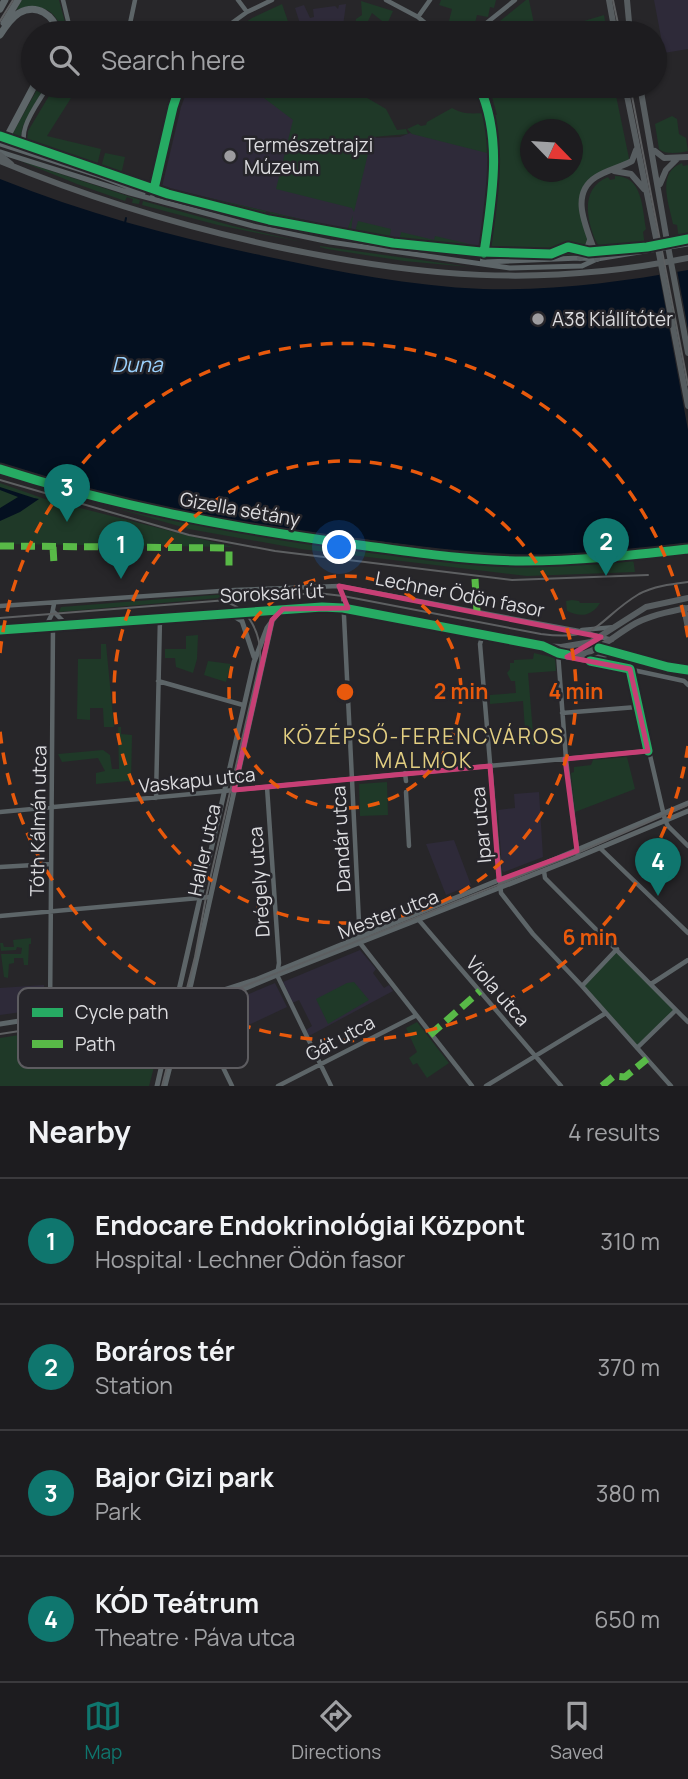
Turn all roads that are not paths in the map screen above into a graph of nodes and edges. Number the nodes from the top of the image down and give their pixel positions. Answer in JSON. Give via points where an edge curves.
{"nodes":[{"id":1,"x":18,"y":0,"type":"edge"},
{"id":2,"x":63,"y":0,"type":"edge"},
{"id":3,"x":135,"y":0,"type":"edge"},
{"id":4,"x":238,"y":0,"type":"edge"},
{"id":5,"x":272,"y":0,"type":"edge"},
{"id":6,"x":386,"y":0,"type":"edge"},
{"id":7,"x":430,"y":0,"type":"edge"},
{"id":8,"x":515,"y":0,"type":"edge"},
{"id":9,"x":609,"y":0,"type":"edge"},
{"id":10,"x":627,"y":0,"type":"edge"},
{"id":11,"x":2,"y":1,"type":"edge"},
{"id":12,"x":0,"y":9,"type":"edge"},
{"id":13,"x":247,"y":12,"type":"junction"},
{"id":14,"x":418,"y":17,"type":"junction"},
{"id":15,"x":52,"y":21,"type":"edge"},
{"id":16,"x":68,"y":21,"type":"edge"},
{"id":17,"x":131,"y":21,"type":"edge"},
{"id":18,"x":235,"y":21,"type":"edge"},
{"id":19,"x":423,"y":21,"type":"edge"},
{"id":20,"x":489,"y":21,"type":"edge"},
{"id":21,"x":613,"y":21,"type":"edge"},
{"id":22,"x":630,"y":21,"type":"edge"},
{"id":23,"x":0,"y":32,"type":"edge"},
{"id":24,"x":27,"y":98,"type":"edge"},
{"id":25,"x":42,"y":98,"type":"edge"},
{"id":26,"x":175,"y":98,"type":"edge"},
{"id":27,"x":484,"y":98,"type":"edge"},
{"id":28,"x":627,"y":98,"type":"edge"},
{"id":29,"x":642,"y":98,"type":"edge"},
{"id":30,"x":4,"y":137,"type":"edge"},
{"id":31,"x":636,"y":141,"type":"junction"},
{"id":32,"x":2,"y":144,"type":"edge"},
{"id":33,"x":651,"y":144,"type":"junction"},
{"id":34,"x":34,"y":154,"type":"junction"},
{"id":35,"x":2,"y":156,"type":"edge"},
{"id":36,"x":688,"y":156,"type":"edge"},
{"id":37,"x":678,"y":158,"type":"junction"},
{"id":38,"x":612,"y":171,"type":"junction"},
{"id":39,"x":659,"y":190,"type":"junction"},
{"id":40,"x":646,"y":192,"type":"junction"},
{"id":41,"x":152,"y":198,"type":"junction"},
{"id":42,"x":590,"y":239,"type":"junction"},
{"id":43,"x":688,"y":244,"type":"edge"},
{"id":44,"x":580,"y":258,"type":"junction"},
{"id":45,"x":688,"y":258,"type":"edge"},
{"id":46,"x":597,"y":259,"type":"junction"},
{"id":47,"x":482,"y":263,"type":"junction"},
{"id":48,"x":688,"y":354,"type":"edge"},
{"id":49,"x":688,"y":406,"type":"edge"},
{"id":50,"x":339,"y":586,"type":"junction"},
{"id":51,"x":685,"y":598,"type":"edge"},
{"id":52,"x":54,"y":604,"type":"junction"},
{"id":53,"x":0,"y":606,"type":"edge"},
{"id":54,"x":343,"y":608,"type":"junction"},
{"id":55,"x":686,"y":608,"type":"edge"},
{"id":56,"x":283,"y":609,"type":"junction"},
{"id":57,"x":269,"y":610,"type":"junction"},
{"id":58,"x":53,"y":612,"type":"junction"},
{"id":59,"x":222,"y":613,"type":"junction"},
{"id":60,"x":160,"y":618,"type":"junction"},
{"id":61,"x":272,"y":620,"type":"junction"},
{"id":62,"x":66,"y":624,"type":"junction"},
{"id":63,"x":50,"y":626,"type":"junction"},
{"id":64,"x":615,"y":626,"type":"junction"},
{"id":65,"x":688,"y":627,"type":"edge"},
{"id":66,"x":0,"y":630,"type":"edge"},
{"id":67,"x":579,"y":631,"type":"junction"},
{"id":68,"x":483,"y":634,"type":"junction"},
{"id":69,"x":601,"y":638,"type":"junction"},
{"id":70,"x":613,"y":640,"type":"junction"},
{"id":71,"x":543,"y":646,"type":"junction"},
{"id":72,"x":579,"y":646,"type":"junction"},
{"id":73,"x":599,"y":649,"type":"junction"},
{"id":74,"x":558,"y":653,"type":"junction"},
{"id":75,"x":614,"y":653,"type":"junction"},
{"id":76,"x":568,"y":655,"type":"junction"},
{"id":77,"x":254,"y":660,"type":"junction"},
{"id":78,"x":590,"y":661,"type":"junction"},
{"id":79,"x":646,"y":662,"type":"junction"},
{"id":80,"x":630,"y":669,"type":"junction"},
{"id":81,"x":688,"y":670,"type":"edge"},
{"id":82,"x":158,"y":681,"type":"junction"},
{"id":83,"x":688,"y":685,"type":"edge"},
{"id":84,"x":243,"y":705,"type":"junction"},
{"id":85,"x":638,"y":707,"type":"junction"},
{"id":86,"x":562,"y":713,"type":"junction"},
{"id":87,"x":648,"y":751,"type":"junction"},
{"id":88,"x":565,"y":759,"type":"junction"},
{"id":89,"x":490,"y":766,"type":"junction"},
{"id":90,"x":405,"y":773,"type":"junction"},
{"id":91,"x":352,"y":778,"type":"junction"},
{"id":92,"x":406,"y":781,"type":"dead end"},
{"id":93,"x":267,"y":787,"type":"junction"},
{"id":94,"x":234,"y":790,"type":"junction"},
{"id":95,"x":225,"y":792,"type":"junction"},
{"id":96,"x":406,"y":792,"type":"dead end"},
{"id":97,"x":156,"y":798,"type":"junction"},
{"id":98,"x":688,"y":803,"type":"edge"},
{"id":99,"x":52,"y":808,"type":"junction"},
{"id":100,"x":688,"y":811,"type":"edge"},
{"id":101,"x":0,"y":812,"type":"edge"},
{"id":102,"x":663,"y":813,"type":"junction"},
{"id":103,"x":665,"y":820,"type":"junction"},
{"id":104,"x":408,"y":846,"type":"dead end"},
{"id":105,"x":688,"y":846,"type":"edge"},
{"id":106,"x":600,"y":848,"type":"junction"},
{"id":107,"x":577,"y":854,"type":"junction"},
{"id":108,"x":51,"y":864,"type":"junction"},
{"id":109,"x":0,"y":867,"type":"edge"},
{"id":110,"x":545,"y":867,"type":"junction"},
{"id":111,"x":501,"y":881,"type":"junction"},
{"id":112,"x":500,"y":888,"type":"junction"},
{"id":113,"x":201,"y":897,"type":"junction"},
{"id":114,"x":210,"y":897,"type":"junction"},
{"id":115,"x":51,"y":911,"type":"junction"},
{"id":116,"x":0,"y":916,"type":"edge"},
{"id":117,"x":416,"y":916,"type":"junction"},
{"id":118,"x":688,"y":933,"type":"edge"},
{"id":119,"x":359,"y":940,"type":"junction"},
{"id":120,"x":617,"y":949,"type":"junction"},
{"id":121,"x":688,"y":960,"type":"edge"},
{"id":122,"x":277,"y":973,"type":"junction"},
{"id":123,"x":191,"y":984,"type":"junction"},
{"id":124,"x":651,"y":984,"type":"junction"},
{"id":125,"x":582,"y":986,"type":"junction"},
{"id":126,"x":50,"y":988,"type":"edge"},
{"id":127,"x":180,"y":988,"type":"edge"},
{"id":128,"x":190,"y":988,"type":"edge"},
{"id":129,"x":193,"y":988,"type":"edge"},
{"id":130,"x":230,"y":988,"type":"edge"},
{"id":131,"x":246,"y":988,"type":"edge"},
{"id":132,"x":676,"y":1009,"type":"junction"},
{"id":133,"x":606,"y":1013,"type":"junction"},
{"id":134,"x":415,"y":1016,"type":"junction"},
{"id":135,"x":18,"y":1021,"type":"edge"},
{"id":136,"x":688,"y":1022,"type":"edge"},
{"id":137,"x":0,"y":1024,"type":"edge"},
{"id":138,"x":637,"y":1048,"type":"junction"},
{"id":139,"x":535,"y":1056,"type":"junction"},
{"id":140,"x":321,"y":1065,"type":"junction"},
{"id":141,"x":161,"y":1068,"type":"edge"},
{"id":142,"x":170,"y":1068,"type":"edge"},
{"id":143,"x":223,"y":1068,"type":"edge"},
{"id":144,"x":157,"y":1086,"type":"edge"},
{"id":145,"x":165,"y":1086,"type":"edge"},
{"id":146,"x":232,"y":1086,"type":"edge"},
{"id":147,"x":278,"y":1086,"type":"edge"},
{"id":148,"x":331,"y":1086,"type":"edge"},
{"id":149,"x":472,"y":1086,"type":"edge"},
{"id":150,"x":486,"y":1086,"type":"edge"},
{"id":151,"x":561,"y":1086,"type":"edge"},
{"id":152,"x":671,"y":1086,"type":"edge"}],
"edges":[{"from":1,"to":23,"type":"main road"},
{"from":2,"to":16,"type":"street"},
{"from":3,"to":17,"type":"street"},
{"from":4,"to":13,"type":"street"},
{"from":5,"to":13,"type":"street"},
{"from":6,"to":14,"type":"street"},
{"from":7,"to":14,"type":"street"},
{"from":8,"to":20,"type":"street"},
{"from":9,"to":21,"type":"main road"},
{"from":10,"to":22,"type":"main road"},
{"from":11,"to":12,"type":"main road"},
{"from":13,"to":18,"type":"street"},
{"from":14,"to":19,"type":"street"},
{"from":15,"to":23,"type":"main road","via":[[34,9],[16,15]]},
{"from":24,"to":30,"type":"main road"},
{"from":25,"to":34,"type":"street","via":[[23,134],[24,145]]},
{"from":26,"to":41,"type":"street"},
{"from":27,"to":47,"type":"street","via":[[494,150]]},
{"from":28,"to":31,"type":"main road"},
{"from":29,"to":33,"type":"main road"},
{"from":30,"to":32,"type":"street"},
{"from":31,"to":38,"type":"main road","via":[[634,160]]},
{"from":31,"to":40,"type":"main road"},
{"from":32,"to":34,"type":"street"},
{"from":32,"to":35,"type":"street"},
{"from":33,"to":37,"type":"main road","via":[[659,156]]},
{"from":33,"to":39,"type":"main road"},
{"from":34,"to":41,"type":"street"},
{"from":35,"to":41,"type":"street"},
{"from":35,"to":45,"type":"main road","via":[[15,167],[90,197],[159,218],[370,265],[510,278],[608,272]]},
{"from":36,"to":37,"type":"main road"},
{"from":37,"to":39,"type":"main road","via":[[663,175]]},
{"from":38,"to":40,"type":"main road","via":[[631,174]]},
{"from":38,"to":42,"type":"main road","via":[[595,178],[584,192],[583,216]]},
{"from":39,"to":48,"type":"main road","bridge":true},
{"from":40,"to":49,"type":"main road","bridge":true},
{"from":41,"to":47,"type":"street","via":[[304,237]]},
{"from":42,"to":44,"type":"main road"},
{"from":42,"to":46,"type":"main road"},
{"from":43,"to":46,"type":"street"},
{"from":44,"to":46,"type":"street"},
{"from":44,"to":47,"type":"street"},
{"from":46,"to":47,"type":"street","via":[[536,269]]},
{"from":50,"to":52,"type":"street","name":"Lechner Ödön fasor"},
{"from":50,"to":54,"type":"street","name":"Dandár utca"},
{"from":50,"to":67,"type":"street","name":"Lechner Ödön fasor"},
{"from":51,"to":55,"type":"main road"},
{"from":51,"to":64,"type":"main road","via":[[646,607]]},
{"from":52,"to":53,"type":"street","name":"Lechner Ödön fasor"},
{"from":52,"to":58,"type":"street"},
{"from":54,"to":56,"type":"main road","name":"Soroksári út"},
{"from":54,"to":68,"type":"main road","name":"Soroksári út"},
{"from":54,"to":91,"type":"street","name":"Dandár utca"},
{"from":55,"to":65,"type":"main road"},
{"from":55,"to":70,"type":"main road","via":[[636,623]]},
{"from":56,"to":57,"type":"main road","name":"Soroksári út"},
{"from":56,"to":61,"type":"street","name":"Haller utca"},
{"from":57,"to":59,"type":"main road","name":"Soroksári út"},
{"from":57,"to":61,"type":"street","name":"Haller utca"},
{"from":58,"to":62,"type":"street"},
{"from":58,"to":63,"type":"street"},
{"from":59,"to":60,"type":"main road","name":"Soroksári út"},
{"from":59,"to":77,"type":"street","via":[[242,621]]},
{"from":60,"to":62,"type":"main road","name":"Soroksári út"},
{"from":60,"to":82,"type":"street"},
{"from":61,"to":77,"type":"street","name":"Haller utca"},
{"from":61,"to":94,"type":"street","name":"Haller utca"},
{"from":62,"to":63,"type":"main road","name":"Soroksári út"},
{"from":63,"to":66,"type":"main road","name":"Soroksári út"},
{"from":63,"to":99,"type":"street","name":"Tóth Kálmán utca"},
{"from":64,"to":67,"type":"street","name":"Lechner Ödön fasor"},
{"from":64,"to":69,"type":"main road"},
{"from":67,"to":69,"type":"street","name":"Lechner Ödön fasor"},
{"from":68,"to":71,"type":"main road","name":"Soroksári út"},
{"from":68,"to":89,"type":"street","name":"Ipar utca","via":[[480,644]]},
{"from":69,"to":70,"type":"street","name":"Lechner Ödön fasor"},
{"from":69,"to":72,"type":"main road"},
{"from":70,"to":73,"type":"main road"},
{"from":71,"to":72,"type":"main road","name":"Soroksári út"},
{"from":71,"to":74,"type":"main road","name":"Soroksári út"},
{"from":72,"to":73,"type":"main road"},
{"from":73,"to":75,"type":"main road"},
{"from":73,"to":76,"type":"main road"},
{"from":74,"to":76,"type":"main road","name":"Soroksári út"},
{"from":74,"to":86,"type":"street"},
{"from":75,"to":78,"type":"main road"},
{"from":75,"to":79,"type":"main road"},
{"from":76,"to":78,"type":"main road","name":"Soroksári út"},
{"from":77,"to":84,"type":"street","name":"Haller utca"},
{"from":78,"to":80,"type":"street"},
{"from":79,"to":80,"type":"street"},
{"from":79,"to":81,"type":"main road"},
{"from":80,"to":83,"type":"street"},
{"from":80,"to":85,"type":"street"},
{"from":82,"to":84,"type":"street"},
{"from":82,"to":97,"type":"street"},
{"from":84,"to":95,"type":"street","name":"Haller utca"},
{"from":85,"to":86,"type":"street"},
{"from":85,"to":87,"type":"street"},
{"from":86,"to":88,"type":"street"},
{"from":87,"to":88,"type":"street","name":"Vaskapu utca"},
{"from":87,"to":102,"type":"street"},
{"from":88,"to":89,"type":"street","name":"Vaskapu utca"},
{"from":88,"to":107,"type":"street"},
{"from":89,"to":90,"type":"street","name":"Vaskapu utca"},
{"from":89,"to":111,"type":"street","name":"Ipar utca"},
{"from":90,"to":91,"type":"street","name":"Vaskapu utca"},
{"from":90,"to":92,"type":"street"},
{"from":91,"to":93,"type":"street","name":"Vaskapu utca"},
{"from":91,"to":119,"type":"street","name":"Dandár utca"},
{"from":93,"to":94,"type":"street","name":"Vaskapu utca"},
{"from":93,"to":122,"type":"street","name":"Drégely utca"},
{"from":94,"to":95,"type":"street","name":"Vaskapu utca"},
{"from":94,"to":114,"type":"street","name":"Haller utca"},
{"from":95,"to":97,"type":"street","name":"Vaskapu utca"},
{"from":95,"to":113,"type":"street","name":"Haller utca"},
{"from":96,"to":104,"type":"street"},
{"from":97,"to":99,"type":"street","name":"Vaskapu utca"},
{"from":98,"to":102,"type":"street","name":"Mester utca"},
{"from":99,"to":101,"type":"street","name":"Vaskapu utca"},
{"from":99,"to":108,"type":"street","name":"Tóth Kálmán utca"},
{"from":100,"to":103,"type":"street","name":"Mester utca"},
{"from":102,"to":103,"type":"street"},
{"from":102,"to":107,"type":"street","name":"Mester utca"},
{"from":103,"to":105,"type":"street"},
{"from":103,"to":106,"type":"street","name":"Mester utca"},
{"from":106,"to":107,"type":"street","name":"Mester utca"},
{"from":106,"to":118,"type":"street"},
{"from":107,"to":110,"type":"street","name":"Mester utca"},
{"from":108,"to":109,"type":"street"},
{"from":108,"to":115,"type":"street","name":"Tóth Kálmán utca"},
{"from":110,"to":111,"type":"street","name":"Mester utca"},
{"from":110,"to":112,"type":"street","name":"Mester utca"},
{"from":110,"to":120,"type":"street","via":[[545,878]]},
{"from":111,"to":112,"type":"street","name":"Ipar utca"},
{"from":111,"to":117,"type":"street","name":"Mester utca"},
{"from":112,"to":117,"type":"street","name":"Mester utca"},
{"from":112,"to":125,"type":"street","via":[[533,934]]},
{"from":113,"to":114,"type":"street"},
{"from":113,"to":115,"type":"street"},
{"from":113,"to":127,"type":"street","name":"Haller utca"},
{"from":114,"to":123,"type":"street","name":"Haller utca"},
{"from":115,"to":116,"type":"street"},
{"from":115,"to":126,"type":"street","name":"Tóth Kálmán utca"},
{"from":117,"to":119,"type":"street","name":"Mester utca"},
{"from":117,"to":139,"type":"street","name":"Viola utca"},
{"from":119,"to":122,"type":"street","name":"Mester utca"},
{"from":119,"to":134,"type":"street"},
{"from":120,"to":124,"type":"street"},
{"from":120,"to":125,"type":"street"},
{"from":121,"to":124,"type":"street"},
{"from":122,"to":130,"type":"street","name":"Mester utca"},
{"from":122,"to":131,"type":"street","name":"Mester utca"},
{"from":122,"to":140,"type":"street"},
{"from":123,"to":128,"type":"street","name":"Haller utca"},
{"from":123,"to":129,"type":"street"},
{"from":124,"to":132,"type":"street"},
{"from":125,"to":133,"type":"street"},
{"from":132,"to":136,"type":"street"},
{"from":132,"to":138,"type":"street"},
{"from":133,"to":138,"type":"street"},
{"from":133,"to":139,"type":"street"},
{"from":134,"to":140,"type":"street","name":"Gát utca"},
{"from":134,"to":149,"type":"street"},
{"from":135,"to":137,"type":"street","name":"Mester utca"},
{"from":138,"to":152,"type":"street"},
{"from":139,"to":150,"type":"street"},
{"from":139,"to":151,"type":"street","name":"Viola utca"},
{"from":140,"to":147,"type":"street","name":"Gát utca"},
{"from":140,"to":148,"type":"street"},
{"from":141,"to":144,"type":"street","name":"Haller utca"},
{"from":142,"to":145,"type":"street","name":"Haller utca"},
{"from":143,"to":146,"type":"street"}]}
